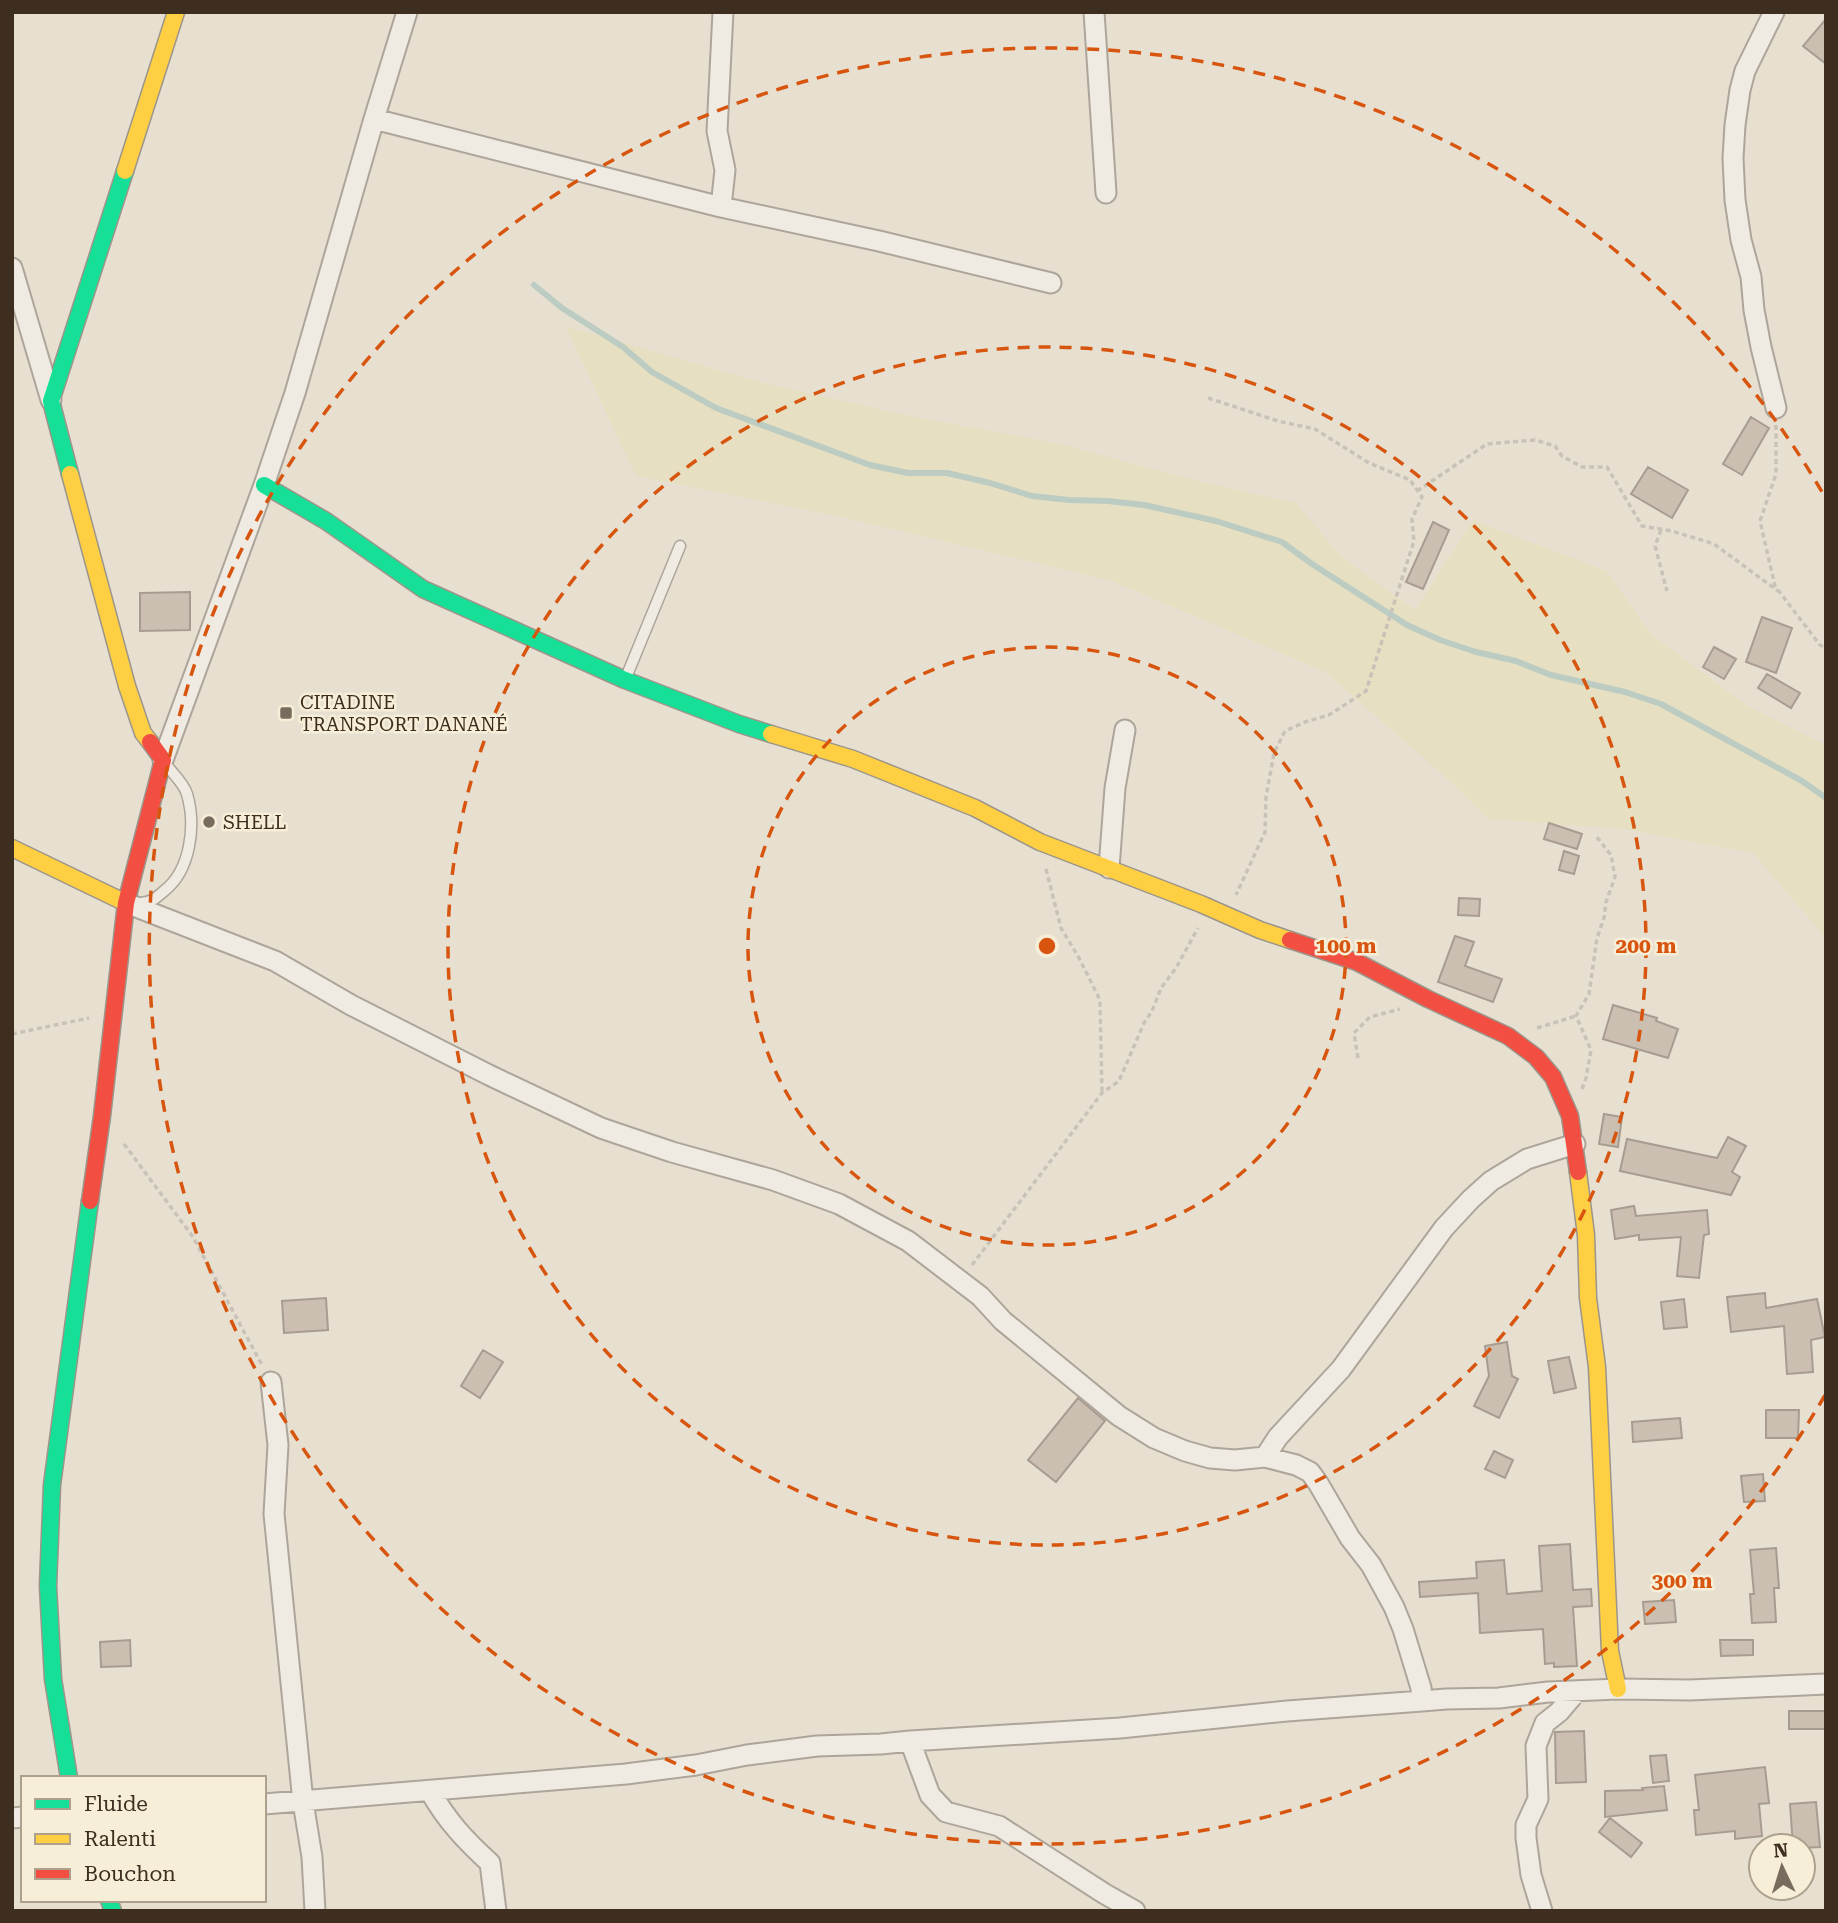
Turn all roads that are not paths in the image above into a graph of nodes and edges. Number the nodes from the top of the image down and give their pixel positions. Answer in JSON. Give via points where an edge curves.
{"nodes":[{"id":1,"x":176,"y":12,"type":"edge"},
{"id":2,"x":407,"y":12,"type":"edge"},
{"id":3,"x":723,"y":12,"type":"edge"},
{"id":4,"x":1094,"y":12,"type":"edge"},
{"id":5,"x":1774,"y":12,"type":"edge"},
{"id":6,"x":373,"y":119,"type":"junction"},
{"id":7,"x":1106,"y":193,"type":"dead end"},
{"id":8,"x":721,"y":208,"type":"junction"},
{"id":9,"x":12,"y":268,"type":"edge"},
{"id":10,"x":1051,"y":283,"type":"dead end"},
{"id":11,"x":51,"y":401,"type":"junction"},
{"id":12,"x":1776,"y":408,"type":"road end"},
{"id":13,"x":264,"y":485,"type":"junction"},
{"id":14,"x":680,"y":546,"type":"dead end"},
{"id":15,"x":625,"y":680,"type":"junction"},
{"id":16,"x":1125,"y":730,"type":"dead end"},
{"id":17,"x":163,"y":761,"type":"junction"},
{"id":18,"x":12,"y":848,"type":"edge"},
{"id":19,"x":1108,"y":868,"type":"junction"},
{"id":20,"x":126,"y":903,"type":"junction"},
{"id":21,"x":1575,"y":1144,"type":"junction"},
{"id":22,"x":271,"y":1382,"type":"road end"},
{"id":23,"x":1265,"y":1457,"type":"junction"},
{"id":24,"x":1826,"y":1684,"type":"edge"},
{"id":25,"x":1618,"y":1689,"type":"junction"},
{"id":26,"x":1576,"y":1692,"type":"junction"},
{"id":27,"x":1422,"y":1701,"type":"junction"},
{"id":28,"x":910,"y":1741,"type":"junction"},
{"id":29,"x":69,"y":1776,"type":"edge"},
{"id":30,"x":430,"y":1791,"type":"junction"},
{"id":31,"x":303,"y":1802,"type":"junction"},
{"id":32,"x":266,"y":1804,"type":"edge"},
{"id":33,"x":316,"y":1911,"type":"edge"},
{"id":34,"x":496,"y":1911,"type":"edge"},
{"id":35,"x":1135,"y":1911,"type":"edge"},
{"id":36,"x":1542,"y":1911,"type":"edge"}],
"edges":[{"from":1,"to":11,"type":"street"},
{"from":2,"to":6,"type":"street"},
{"from":3,"to":8,"type":"street","via":[[717,131],[725,170]]},
{"from":4,"to":7,"type":"street"},
{"from":5,"to":12,"type":"street","via":[[1745,71],[1733,158],[1741,240]]},
{"from":6,"to":8,"type":"street"},
{"from":6,"to":13,"type":"street"},
{"from":8,"to":10,"type":"street"},
{"from":9,"to":11,"type":"street"},
{"from":11,"to":17,"type":"street","via":[[127,686],[143,733]]},
{"from":13,"to":15,"type":"street","via":[[326,521],[423,589]]},
{"from":13,"to":17,"type":"street"},
{"from":14,"to":15,"type":"lane"},
{"from":15,"to":19,"type":"street","via":[[739,724],[853,759]]},
{"from":16,"to":19,"type":"street"},
{"from":17,"to":20,"type":"street"},
{"from":17,"to":20,"type":"lane","via":[[186,791],[190,843],[172,885],[151,902]]},
{"from":18,"to":20,"type":"street"},
{"from":19,"to":21,"type":"street","via":[[1260,930],[1357,962],[1508,1036],[1553,1077],[1570,1116]]},
{"from":20,"to":23,"type":"street","via":[[275,961],[363,1011],[601,1128],[839,1204],[908,1241],[980,1296],[1003,1321],[1119,1416],[1154,1438],[1210,1458]]},
{"from":20,"to":29,"type":"street","via":[[52,1485],[48,1586],[53,1679]]},
{"from":21,"to":23,"type":"street","via":[[1527,1159],[1471,1199],[1444,1228],[1341,1369]]},
{"from":21,"to":25,"type":"street","via":[[1597,1367],[1610,1651]]},
{"from":22,"to":31,"type":"street","via":[[278,1445],[274,1514]]},
{"from":23,"to":27,"type":"street","via":[[1310,1472],[1371,1565],[1403,1629]]},
{"from":24,"to":25,"type":"street"},
{"from":25,"to":26,"type":"street"},
{"from":26,"to":27,"type":"street"},
{"from":26,"to":36,"type":"street","via":[[1545,1723],[1536,1746],[1538,1799],[1526,1825],[1526,1838]]},
{"from":27,"to":28,"type":"street"},
{"from":28,"to":30,"type":"street","via":[[817,1746],[626,1774]]},
{"from":28,"to":35,"type":"street","via":[[930,1795],[946,1812],[999,1826]]},
{"from":30,"to":31,"type":"street"},
{"from":30,"to":34,"type":"street","via":[[443,1814],[490,1863]]},
{"from":31,"to":32,"type":"street"},
{"from":31,"to":33,"type":"street"}]}
